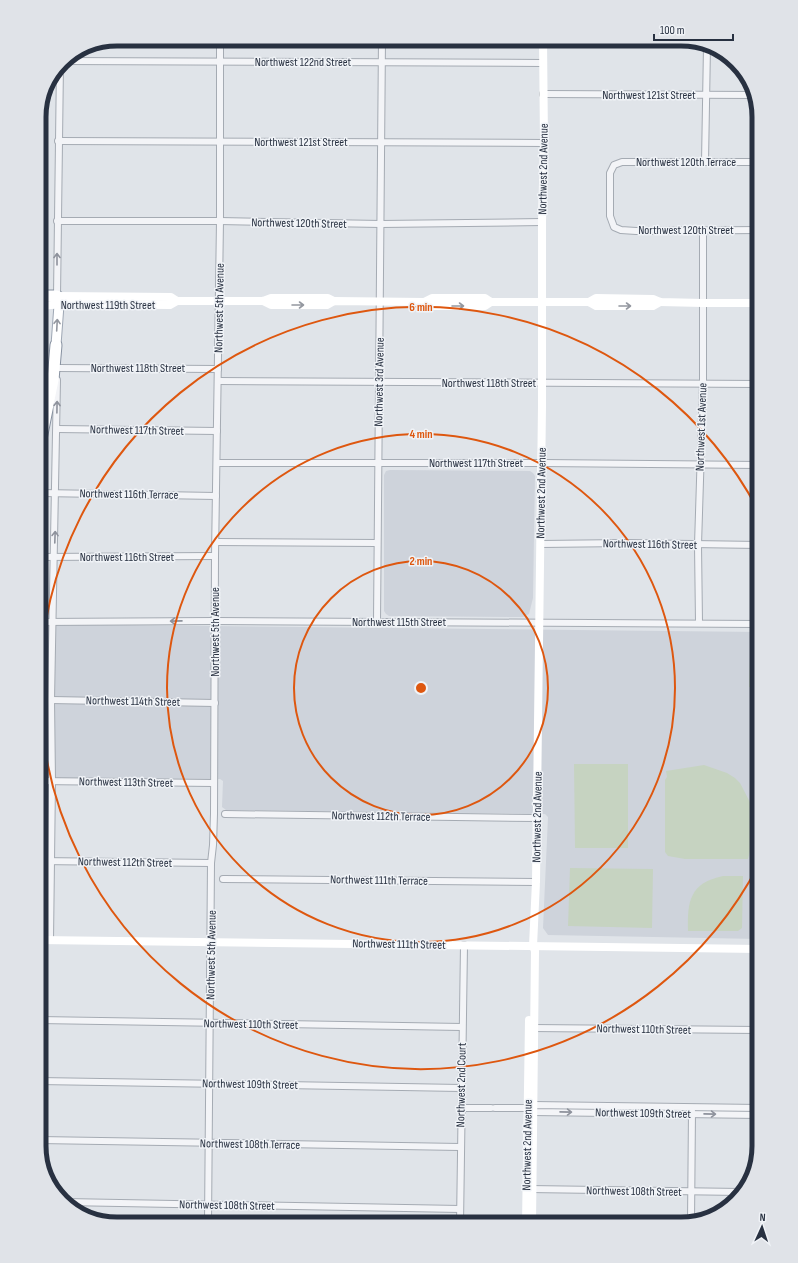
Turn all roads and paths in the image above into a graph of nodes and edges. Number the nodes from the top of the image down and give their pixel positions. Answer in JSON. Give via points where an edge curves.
{"nodes":[{"id":1,"x":220,"y":46,"type":"edge"},
{"id":2,"x":382,"y":46,"type":"edge"},
{"id":3,"x":543,"y":46,"type":"edge"},
{"id":4,"x":707,"y":51,"type":"edge"},
{"id":5,"x":73,"y":61,"type":"edge"},
{"id":6,"x":220,"y":62,"type":"junction"},
{"id":7,"x":381,"y":63,"type":"junction"},
{"id":8,"x":543,"y":63,"type":"junction"},
{"id":9,"x":60,"y":76,"type":"edge"},
{"id":10,"x":543,"y":94,"type":"junction"},
{"id":11,"x":706,"y":95,"type":"junction"},
{"id":12,"x":748,"y":95,"type":"edge"},
{"id":13,"x":58,"y":141,"type":"junction"},
{"id":14,"x":220,"y":142,"type":"junction"},
{"id":15,"x":381,"y":143,"type":"junction"},
{"id":16,"x":544,"y":143,"type":"junction"},
{"id":17,"x":705,"y":162,"type":"junction"},
{"id":18,"x":752,"y":162,"type":"edge"},
{"id":19,"x":57,"y":221,"type":"junction"},
{"id":20,"x":220,"y":221,"type":"junction"},
{"id":21,"x":542,"y":222,"type":"junction"},
{"id":22,"x":381,"y":224,"type":"junction"},
{"id":23,"x":614,"y":227,"type":"joint"},
{"id":24,"x":703,"y":230,"type":"junction"},
{"id":25,"x":752,"y":230,"type":"edge"},
{"id":26,"x":46,"y":298,"type":"edge"},
{"id":27,"x":58,"y":301,"type":"junction"},
{"id":28,"x":218,"y":301,"type":"junction"},
{"id":29,"x":380,"y":302,"type":"junction"},
{"id":30,"x":543,"y":302,"type":"junction"},
{"id":31,"x":703,"y":302,"type":"junction"},
{"id":32,"x":751,"y":303,"type":"edge"},
{"id":33,"x":46,"y":304,"type":"edge"},
{"id":34,"x":56,"y":345,"type":"junction"},
{"id":35,"x":57,"y":368,"type":"junction"},
{"id":36,"x":218,"y":369,"type":"junction"},
{"id":37,"x":218,"y":381,"type":"junction"},
{"id":38,"x":379,"y":383,"type":"junction"},
{"id":39,"x":542,"y":383,"type":"junction"},
{"id":40,"x":702,"y":384,"type":"junction"},
{"id":41,"x":752,"y":384,"type":"edge"},
{"id":42,"x":46,"y":414,"type":"edge"},
{"id":43,"x":57,"y":429,"type":"junction"},
{"id":44,"x":217,"y":431,"type":"junction"},
{"id":45,"x":217,"y":463,"type":"junction"},
{"id":46,"x":378,"y":463,"type":"junction"},
{"id":47,"x":542,"y":463,"type":"junction"},
{"id":48,"x":700,"y":465,"type":"junction"},
{"id":49,"x":752,"y":465,"type":"edge"},
{"id":50,"x":46,"y":493,"type":"edge"},
{"id":51,"x":56,"y":493,"type":"junction"},
{"id":52,"x":216,"y":496,"type":"junction"},
{"id":53,"x":216,"y":542,"type":"junction"},
{"id":54,"x":377,"y":543,"type":"junction"},
{"id":55,"x":541,"y":544,"type":"junction"},
{"id":56,"x":698,"y":544,"type":"junction"},
{"id":57,"x":752,"y":545,"type":"edge"},
{"id":58,"x":215,"y":556,"type":"junction"},
{"id":59,"x":46,"y":558,"type":"edge"},
{"id":60,"x":54,"y":558,"type":"junction"},
{"id":61,"x":215,"y":621,"type":"junction"},
{"id":62,"x":46,"y":622,"type":"edge"},
{"id":63,"x":53,"y":622,"type":"junction"},
{"id":64,"x":376,"y":622,"type":"junction"},
{"id":65,"x":540,"y":623,"type":"junction"},
{"id":66,"x":699,"y":623,"type":"junction"},
{"id":67,"x":752,"y":624,"type":"edge"},
{"id":68,"x":51,"y":700,"type":"junction"},
{"id":69,"x":215,"y":703,"type":"junction"},
{"id":70,"x":46,"y":781,"type":"edge"},
{"id":71,"x":52,"y":781,"type":"junction"},
{"id":72,"x":213,"y":783,"type":"junction"},
{"id":73,"x":225,"y":814,"type":"dead end"},
{"id":74,"x":537,"y":818,"type":"junction"},
{"id":75,"x":46,"y":861,"type":"edge"},
{"id":76,"x":51,"y":861,"type":"junction"},
{"id":77,"x":211,"y":863,"type":"junction"},
{"id":78,"x":223,"y":879,"type":"dead end"},
{"id":79,"x":536,"y":882,"type":"junction"},
{"id":80,"x":46,"y":940,"type":"edge"},
{"id":81,"x":50,"y":940,"type":"junction"},
{"id":82,"x":211,"y":942,"type":"junction"},
{"id":83,"x":464,"y":945,"type":"junction"},
{"id":84,"x":533,"y":946,"type":"junction"},
{"id":85,"x":752,"y":949,"type":"edge"},
{"id":86,"x":46,"y":1020,"type":"edge"},
{"id":87,"x":210,"y":1023,"type":"junction"},
{"id":88,"x":462,"y":1027,"type":"junction"},
{"id":89,"x":532,"y":1028,"type":"junction"},
{"id":90,"x":752,"y":1030,"type":"edge"},
{"id":91,"x":46,"y":1081,"type":"edge"},
{"id":92,"x":210,"y":1083,"type":"junction"},
{"id":93,"x":461,"y":1088,"type":"junction"},
{"id":94,"x":461,"y":1108,"type":"junction"},
{"id":95,"x":531,"y":1108,"type":"junction"},
{"id":96,"x":692,"y":1110,"type":"junction"},
{"id":97,"x":752,"y":1110,"type":"edge"},
{"id":98,"x":748,"y":1111,"type":"junction"},
{"id":99,"x":752,"y":1112,"type":"edge"},
{"id":100,"x":46,"y":1140,"type":"edge"},
{"id":101,"x":209,"y":1143,"type":"junction"},
{"id":102,"x":460,"y":1147,"type":"junction"},
{"id":103,"x":529,"y":1189,"type":"junction"},
{"id":104,"x":692,"y":1192,"type":"junction"},
{"id":105,"x":734,"y":1192,"type":"edge"},
{"id":106,"x":74,"y":1202,"type":"edge"},
{"id":107,"x":208,"y":1204,"type":"junction"},
{"id":108,"x":460,"y":1209,"type":"junction"},
{"id":109,"x":691,"y":1216,"type":"edge"},
{"id":110,"x":208,"y":1217,"type":"edge"},
{"id":111,"x":460,"y":1217,"type":"edge"},
{"id":112,"x":527,"y":1217,"type":"edge"},
{"id":113,"x":531,"y":1217,"type":"edge"}],
"edges":[{"from":1,"to":6,"type":"street","name":"Northwest 5th Avenue"},
{"from":2,"to":7,"type":"street","name":"Northwest 3rd Avenue"},
{"from":3,"to":8,"type":"street","name":"Northwest 2nd Avenue"},
{"from":4,"to":11,"type":"street"},
{"from":5,"to":6,"type":"street","name":"Northwest 122nd Street"},
{"from":6,"to":7,"type":"street","name":"Northwest 122nd Street"},
{"from":6,"to":14,"type":"street","name":"Northwest 5th Avenue"},
{"from":7,"to":8,"type":"street","name":"Northwest 122nd Street"},
{"from":7,"to":15,"type":"street","name":"Northwest 3rd Avenue"},
{"from":8,"to":10,"type":"street","name":"Northwest 2nd Avenue"},
{"from":9,"to":13,"type":"street"},
{"from":10,"to":11,"type":"street","name":"Northwest 121st Street"},
{"from":10,"to":16,"type":"street","name":"Northwest 2nd Avenue"},
{"from":11,"to":12,"type":"street","name":"Northwest 121st Street"},
{"from":11,"to":17,"type":"street"},
{"from":13,"to":14,"type":"street","name":"Northwest 121st Street"},
{"from":13,"to":19,"type":"street"},
{"from":14,"to":15,"type":"street","name":"Northwest 121st Street"},
{"from":14,"to":20,"type":"street","name":"Northwest 5th Avenue"},
{"from":15,"to":16,"type":"street","name":"Northwest 121st Street"},
{"from":15,"to":22,"type":"street","name":"Northwest 3rd Avenue"},
{"from":16,"to":21,"type":"street","name":"Northwest 2nd Avenue"},
{"from":17,"to":18,"type":"street","name":"Northwest 120th Terrace"},
{"from":17,"to":23,"type":"street","name":"Northwest 120th Terrace","via":[[622,162],[614,165],[610,173],[610,216]]},
{"from":19,"to":20,"type":"street","name":"Northwest 120th Street"},
{"from":27,"to":19,"type":"street","one_way":true},
{"from":20,"to":22,"type":"street","name":"Northwest 120th Street"},
{"from":20,"to":28,"type":"street","name":"Northwest 5th Avenue"},
{"from":21,"to":22,"type":"street","name":"Northwest 120th Street"},
{"from":21,"to":30,"type":"street","name":"Northwest 2nd Avenue"},
{"from":22,"to":29,"type":"street","name":"Northwest 3rd Avenue"},
{"from":23,"to":24,"type":"street","name":"Northwest 120th Street","via":[[636,231]]},
{"from":24,"to":25,"type":"street","name":"Northwest 120th Street"},
{"from":24,"to":31,"type":"street","name":"Northwest 1st Avenue"},
{"from":26,"to":27,"type":"highway","name":"Northwest 119th Street"},
{"from":27,"to":28,"type":"street","name":"Northwest 119th Street","via":[[171,297],[176,301]]},
{"from":27,"to":33,"type":"street","name":"Northwest 119th Street"},
{"from":34,"to":27,"type":"main road","one_way":true},
{"from":28,"to":29,"type":"street","name":"Northwest 119th Street","via":[[262,301],[271,305],[327,305],[334,301]]},
{"from":28,"to":36,"type":"street","name":"Northwest 5th Avenue"},
{"from":29,"to":30,"type":"street","name":"Northwest 119th Street","via":[[424,302],[432,298]]},
{"from":29,"to":38,"type":"street","name":"Northwest 3rd Avenue"},
{"from":30,"to":31,"type":"street","name":"Northwest 119th Street","via":[[589,302],[596,298]]},
{"from":30,"to":39,"type":"street","name":"Northwest 2nd Avenue"},
{"from":31,"to":32,"type":"street","name":"Northwest 119th Street"},
{"from":31,"to":40,"type":"street","name":"Northwest 1st Avenue"},
{"from":34,"to":35,"type":"street"},
{"from":34,"to":42,"type":"highway","via":[[53,380]]},
{"from":35,"to":36,"type":"street","name":"Northwest 118th Street"},
{"from":43,"to":35,"type":"street","one_way":true},
{"from":36,"to":37,"type":"street","name":"Northwest 5th Avenue"},
{"from":37,"to":38,"type":"street","name":"Northwest 118th Street"},
{"from":37,"to":44,"type":"street","name":"Northwest 5th Avenue"},
{"from":38,"to":39,"type":"street","name":"Northwest 118th Street"},
{"from":38,"to":46,"type":"street","name":"Northwest 3rd Avenue"},
{"from":39,"to":40,"type":"street","name":"Northwest 118th Street"},
{"from":39,"to":47,"type":"street","name":"Northwest 2nd Avenue"},
{"from":40,"to":41,"type":"street","name":"Northwest 118th Street"},
{"from":40,"to":48,"type":"street","name":"Northwest 1st Avenue"},
{"from":43,"to":44,"type":"street","name":"Northwest 117th Street"},
{"from":43,"to":51,"type":"street"},
{"from":44,"to":45,"type":"street","name":"Northwest 5th Avenue"},
{"from":45,"to":46,"type":"street","name":"Northwest 117th Street"},
{"from":45,"to":52,"type":"street","name":"Northwest 5th Avenue"},
{"from":46,"to":47,"type":"street","name":"Northwest 117th Street"},
{"from":46,"to":54,"type":"street","name":"Northwest 3rd Avenue"},
{"from":47,"to":48,"type":"street","name":"Northwest 117th Street"},
{"from":47,"to":55,"type":"street","name":"Northwest 2nd Avenue"},
{"from":48,"to":49,"type":"street","name":"Northwest 117th Street"},
{"from":48,"to":56,"type":"street","name":"Northwest 1st Avenue"},
{"from":50,"to":51,"type":"street","name":"Northwest 116th Terrace"},
{"from":51,"to":52,"type":"street","name":"Northwest 116th Terrace"},
{"from":60,"to":51,"type":"street","one_way":true},
{"from":52,"to":53,"type":"street","name":"Northwest 5th Avenue"},
{"from":53,"to":54,"type":"street"},
{"from":53,"to":58,"type":"street","name":"Northwest 5th Avenue"},
{"from":54,"to":64,"type":"street","name":"Northwest 3rd Avenue"},
{"from":55,"to":56,"type":"street","name":"Northwest 116th Street"},
{"from":55,"to":65,"type":"street","name":"Northwest 2nd Avenue"},
{"from":56,"to":57,"type":"street","name":"Northwest 116th Street"},
{"from":56,"to":66,"type":"street","name":"Northwest 1st Avenue"},
{"from":58,"to":60,"type":"street","name":"Northwest 116th Street"},
{"from":58,"to":61,"type":"street","name":"Northwest 5th Avenue"},
{"from":59,"to":60,"type":"street","name":"Northwest 116th Street"},
{"from":60,"to":63,"type":"street"},
{"from":61,"to":63,"type":"street","name":"Northwest 115th Street","one_way":true},
{"from":61,"to":64,"type":"street","name":"Northwest 115th Street"},
{"from":61,"to":69,"type":"street","name":"Northwest 5th Avenue"},
{"from":62,"to":63,"type":"street","name":"Northwest 115th Street"},
{"from":63,"to":68,"type":"street"},
{"from":64,"to":65,"type":"street","name":"Northwest 115th Street"},
{"from":65,"to":66,"type":"street","name":"Northwest 115th Street"},
{"from":65,"to":74,"type":"street","name":"Northwest 2nd Avenue"},
{"from":66,"to":67,"type":"street","name":"Northwest 115th Street"},
{"from":68,"to":69,"type":"street","name":"Northwest 114th Street"},
{"from":68,"to":71,"type":"street"},
{"from":69,"to":72,"type":"street","name":"Northwest 5th Avenue"},
{"from":70,"to":71,"type":"street","name":"Northwest 113th Street"},
{"from":71,"to":72,"type":"street","name":"Northwest 113th Street"},
{"from":71,"to":76,"type":"street"},
{"from":72,"to":77,"type":"street","name":"Northwest 5th Avenue","via":[[214,837]]},
{"from":73,"to":74,"type":"street","name":"Northwest 112th Terrace"},
{"from":74,"to":79,"type":"street","name":"Northwest 2nd Avenue"},
{"from":75,"to":76,"type":"street","name":"Northwest 112th Street"},
{"from":76,"to":77,"type":"street","name":"Northwest 112th Street"},
{"from":76,"to":81,"type":"street"},
{"from":77,"to":82,"type":"street","name":"Northwest 5th Avenue"},
{"from":78,"to":79,"type":"street","name":"Northwest 111th Terrace"},
{"from":79,"to":84,"type":"street","name":"Northwest 2nd Avenue"},
{"from":80,"to":81,"type":"street","name":"Northwest 111th Street"},
{"from":81,"to":82,"type":"street","name":"Northwest 111th Street"},
{"from":82,"to":83,"type":"street","name":"Northwest 111th Street"},
{"from":82,"to":87,"type":"street","name":"Northwest 5th Avenue"},
{"from":83,"to":84,"type":"street","name":"Northwest 111th Street"},
{"from":83,"to":88,"type":"street","name":"Northwest 2nd Court"},
{"from":84,"to":85,"type":"street","name":"Northwest 111th Street"},
{"from":84,"to":89,"type":"street","name":"Northwest 2nd Avenue","via":[[530,951]]},
{"from":86,"to":87,"type":"street","name":"Northwest 110th Street"},
{"from":87,"to":88,"type":"street","name":"Northwest 110th Street"},
{"from":87,"to":92,"type":"street","name":"Northwest 5th Avenue"},
{"from":88,"to":93,"type":"street","name":"Northwest 2nd Court"},
{"from":89,"to":90,"type":"street","name":"Northwest 110th Street"},
{"from":89,"to":95,"type":"street","name":"Northwest 2nd Avenue"},
{"from":91,"to":92,"type":"street","name":"Northwest 109th Street"},
{"from":92,"to":93,"type":"street","name":"Northwest 109th Street"},
{"from":92,"to":101,"type":"street","name":"Northwest 5th Avenue"},
{"from":93,"to":94,"type":"street","name":"Northwest 2nd Court"},
{"from":94,"to":95,"type":"street","name":"Northwest 109th Street"},
{"from":94,"to":102,"type":"street","name":"Northwest 2nd Court"},
{"from":95,"to":96,"type":"street","name":"Northwest 109th Street"},
{"from":95,"to":103,"type":"street","name":"Northwest 2nd Avenue"},
{"from":96,"to":98,"type":"street","name":"Northwest 109th Street"},
{"from":96,"to":104,"type":"street"},
{"from":97,"to":98,"type":"street","name":"Northwest 109th Street"},
{"from":98,"to":99,"type":"street","name":"Northwest 109th Street"},
{"from":100,"to":101,"type":"street","name":"Northwest 108th Terrace"},
{"from":101,"to":102,"type":"street","name":"Northwest 108th Terrace"},
{"from":101,"to":107,"type":"street","name":"Northwest 5th Avenue"},
{"from":102,"to":108,"type":"street","name":"Northwest 2nd Court"},
{"from":103,"to":104,"type":"street","name":"Northwest 108th Street"},
{"from":103,"to":112,"type":"street","name":"Northwest 2nd Avenue"},
{"from":103,"to":113,"type":"street","name":"Northwest 2nd Avenue"},
{"from":104,"to":105,"type":"street","name":"Northwest 108th Street"},
{"from":104,"to":109,"type":"street"},
{"from":106,"to":107,"type":"street","name":"Northwest 108th Street"},
{"from":107,"to":108,"type":"street","name":"Northwest 108th Street"},
{"from":107,"to":110,"type":"street","name":"Northwest 5th Avenue"},
{"from":108,"to":111,"type":"street","name":"Northwest 2nd Court"}]}
